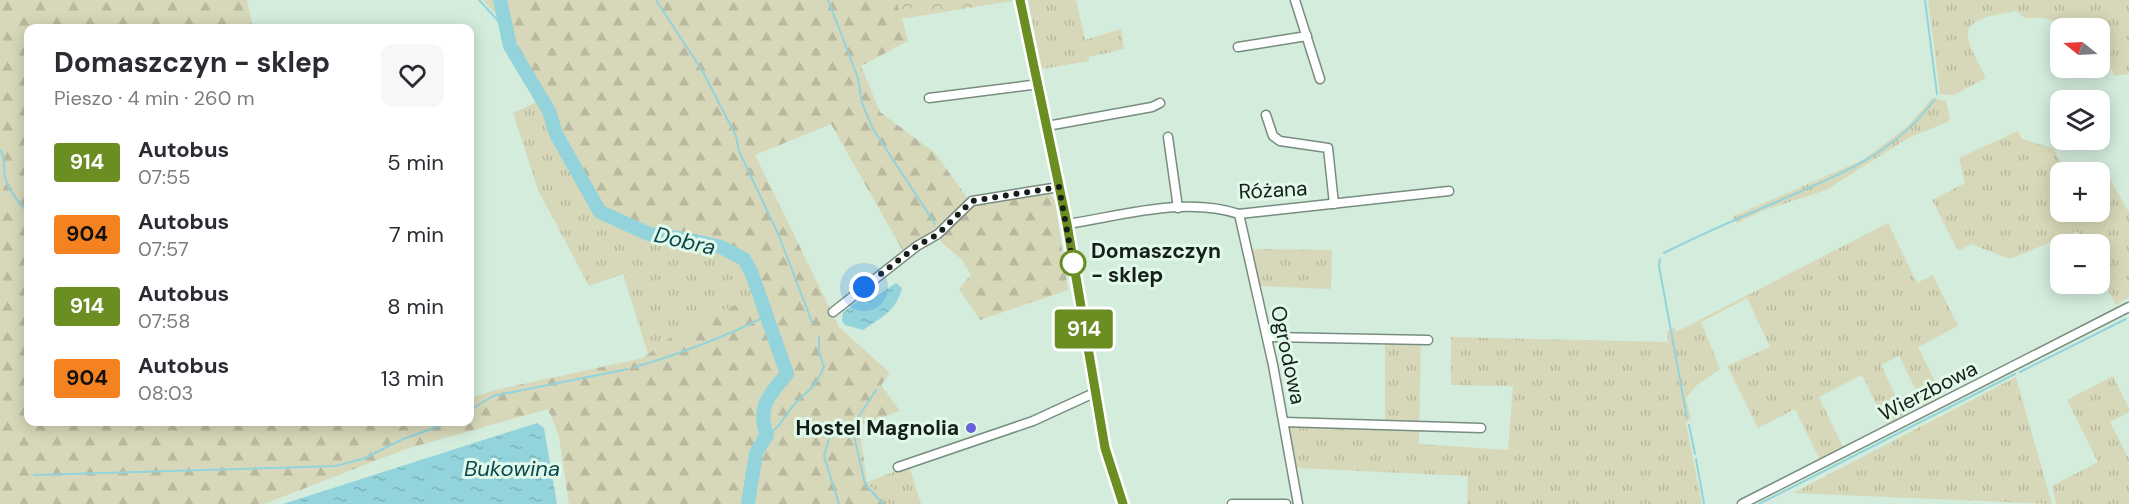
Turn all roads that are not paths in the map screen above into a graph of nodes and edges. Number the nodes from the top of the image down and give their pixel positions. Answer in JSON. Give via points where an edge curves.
{"nodes":[{"id":1,"x":1020,"y":0,"type":"edge"},
{"id":2,"x":1295,"y":0,"type":"edge"},
{"id":3,"x":1307,"y":36,"type":"junction"},
{"id":4,"x":1238,"y":47,"type":"dead end"},
{"id":5,"x":1320,"y":79,"type":"dead end"},
{"id":6,"x":1039,"y":84,"type":"junction"},
{"id":7,"x":929,"y":98,"type":"dead end"},
{"id":8,"x":1160,"y":103,"type":"dead end"},
{"id":9,"x":1266,"y":115,"type":"dead end"},
{"id":10,"x":1047,"y":126,"type":"junction"},
{"id":11,"x":1168,"y":137,"type":"dead end"},
{"id":12,"x":1059,"y":187,"type":"junction"},
{"id":13,"x":1449,"y":191,"type":"dead end"},
{"id":14,"x":1334,"y":204,"type":"junction"},
{"id":15,"x":1178,"y":208,"type":"junction"},
{"id":16,"x":1239,"y":214,"type":"junction"},
{"id":17,"x":1067,"y":224,"type":"junction"},
{"id":18,"x":2129,"y":307,"type":"edge"},
{"id":19,"x":833,"y":312,"type":"dead end"},
{"id":20,"x":1267,"y":336,"type":"junction"},
{"id":21,"x":1428,"y":340,"type":"dead end"},
{"id":22,"x":1094,"y":393,"type":"junction"},
{"id":23,"x":1284,"y":422,"type":"junction"},
{"id":24,"x":1481,"y":428,"type":"dead end"},
{"id":25,"x":898,"y":467,"type":"dead end"},
{"id":26,"x":1123,"y":504,"type":"edge"},
{"id":27,"x":1232,"y":504,"type":"edge"},
{"id":28,"x":1286,"y":504,"type":"edge"},
{"id":29,"x":1298,"y":504,"type":"edge"},
{"id":30,"x":1742,"y":504,"type":"edge"}],
"edges":[{"from":1,"to":6,"type":"street"},
{"from":2,"to":3,"type":"street"},
{"from":3,"to":4,"type":"street"},
{"from":3,"to":5,"type":"street"},
{"from":6,"to":7,"type":"street"},
{"from":6,"to":10,"type":"street"},
{"from":8,"to":10,"type":"street"},
{"from":9,"to":14,"type":"street","name":"Różana","via":[[1280,141],[1328,148]]},
{"from":10,"to":12,"type":"street"},
{"from":11,"to":15,"type":"street"},
{"from":12,"to":17,"type":"street"},
{"from":12,"to":19,"type":"street","via":[[972,201],[938,234],[909,251]]},
{"from":13,"to":14,"type":"street","name":"Różana"},
{"from":14,"to":16,"type":"street","name":"Różana"},
{"from":15,"to":16,"type":"street","name":"Różana","via":[[1213,207]]},
{"from":15,"to":17,"type":"street","name":"Różana"},
{"from":16,"to":20,"type":"street","name":"Ogrodowa"},
{"from":17,"to":22,"type":"street"},
{"from":18,"to":30,"type":"street","name":"Wierzbowa"},
{"from":20,"to":21,"type":"street"},
{"from":20,"to":23,"type":"street","name":"Ogrodowa"},
{"from":22,"to":25,"type":"street","via":[[1032,421]]},
{"from":22,"to":26,"type":"street","via":[[1105,448]]},
{"from":23,"to":24,"type":"street"},
{"from":23,"to":29,"type":"street","name":"Ogrodowa"},
{"from":27,"to":28,"type":"street"}]}
